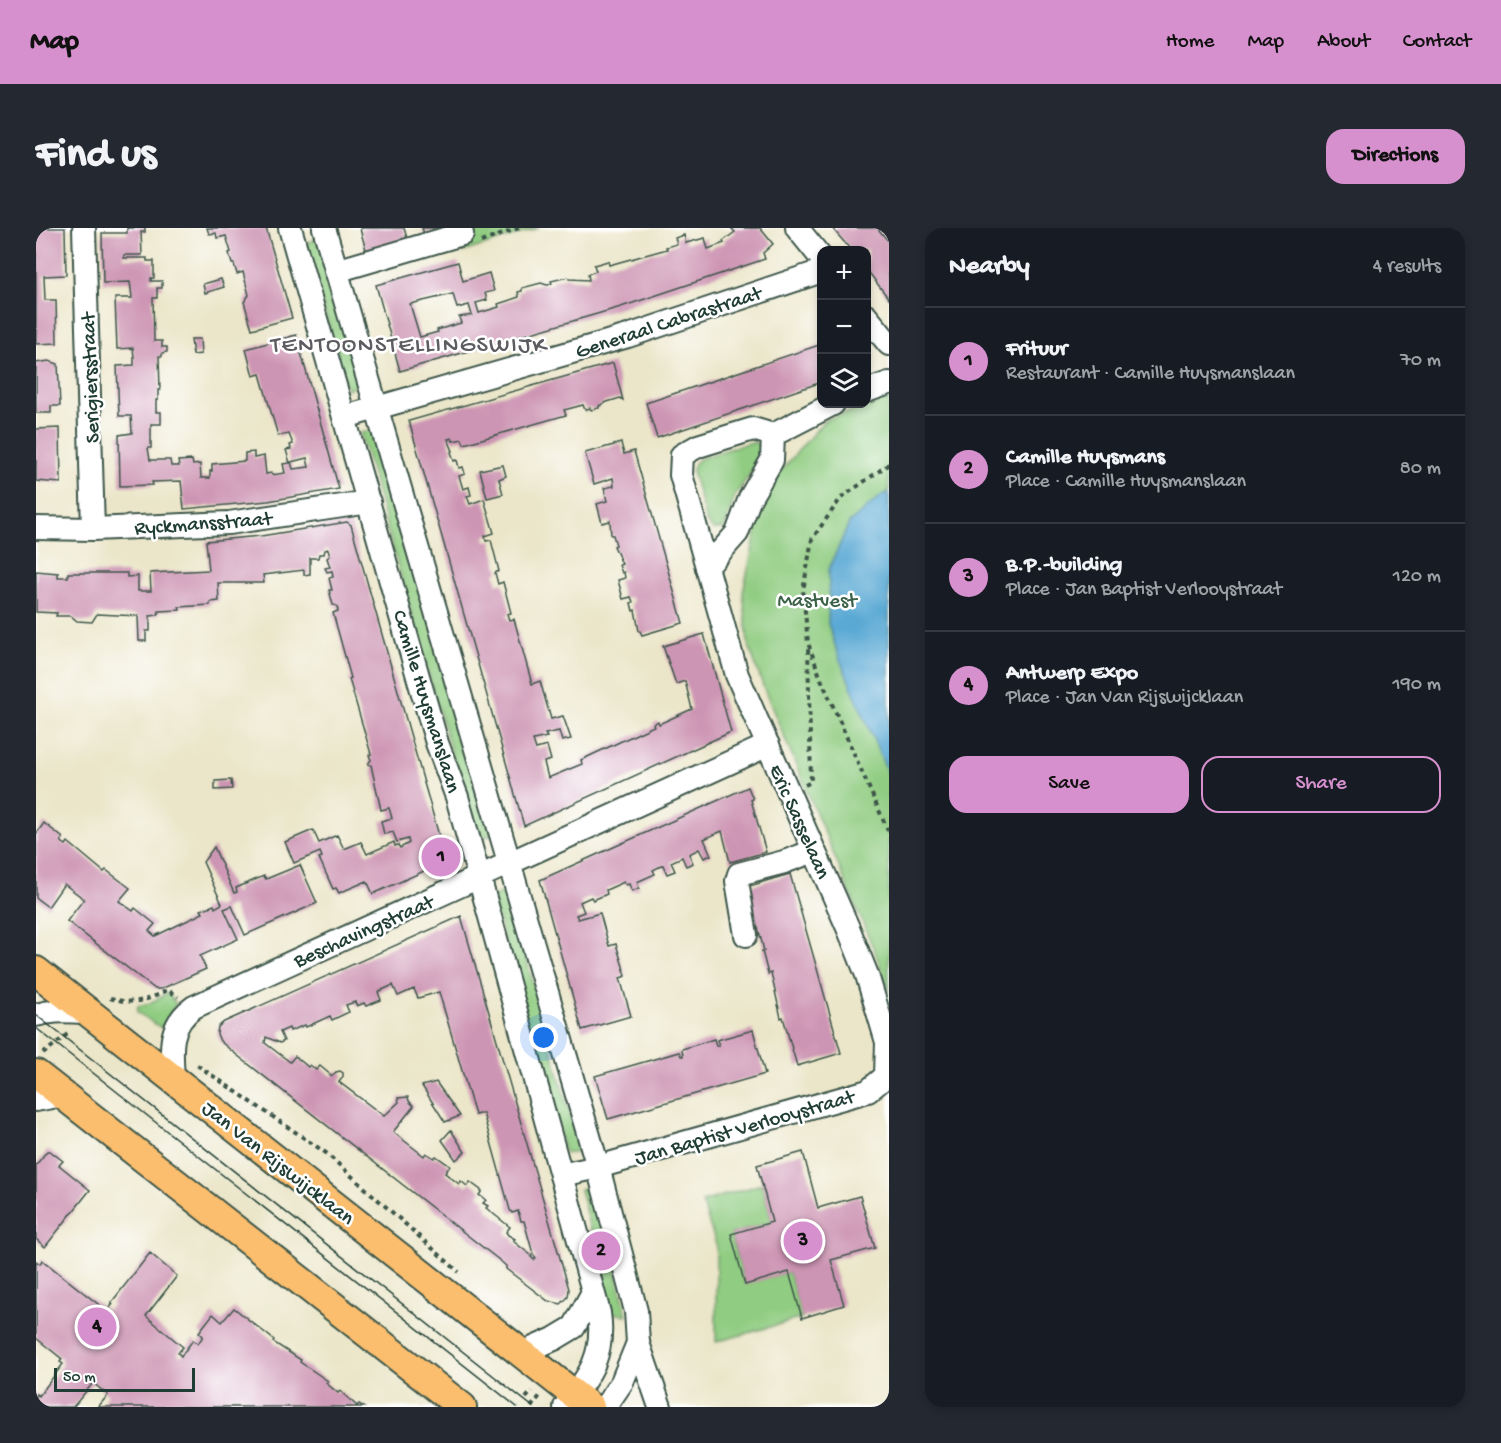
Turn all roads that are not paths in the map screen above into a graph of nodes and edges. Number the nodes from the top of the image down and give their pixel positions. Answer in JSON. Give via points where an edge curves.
{"nodes":[{"id":1,"x":84,"y":228,"type":"edge"},
{"id":2,"x":290,"y":228,"type":"edge"},
{"id":3,"x":324,"y":228,"type":"edge"},
{"id":4,"x":797,"y":228,"type":"edge"},
{"id":5,"x":462,"y":234,"type":"road end"},
{"id":6,"x":817,"y":253,"type":"edge"},
{"id":7,"x":336,"y":271,"type":"junction"},
{"id":8,"x":817,"y":273,"type":"edge"},
{"id":9,"x":871,"y":321,"type":"edge"},
{"id":10,"x":889,"y":344,"type":"edge"},
{"id":11,"x":889,"y":383,"type":"edge"},
{"id":12,"x":871,"y":390,"type":"edge"},
{"id":13,"x":376,"y":408,"type":"junction"},
{"id":14,"x":825,"y":408,"type":"edge"},
{"id":15,"x":345,"y":417,"type":"junction"},
{"id":16,"x":773,"y":435,"type":"junction"},
{"id":17,"x":369,"y":502,"type":"junction"},
{"id":18,"x":36,"y":528,"type":"edge"},
{"id":19,"x":93,"y":529,"type":"junction"},
{"id":20,"x":707,"y":567,"type":"junction"},
{"id":21,"x":768,"y":745,"type":"junction"},
{"id":22,"x":814,"y":851,"type":"junction"},
{"id":23,"x":510,"y":864,"type":"junction"},
{"id":24,"x":480,"y":877,"type":"junction"},
{"id":25,"x":746,"y":935,"type":"dead end"},
{"id":26,"x":36,"y":971,"type":"edge"},
{"id":27,"x":96,"y":1004,"type":"junction"},
{"id":28,"x":36,"y":1015,"type":"edge"},
{"id":29,"x":36,"y":1074,"type":"edge"},
{"id":30,"x":886,"y":1076,"type":"joint"},
{"id":31,"x":173,"y":1078,"type":"junction"},
{"id":32,"x":64,"y":1095,"type":"junction"},
{"id":33,"x":36,"y":1100,"type":"edge"},
{"id":34,"x":598,"y":1167,"type":"junction"},
{"id":35,"x":561,"y":1175,"type":"junction"},
{"id":36,"x":593,"y":1292,"type":"junction"},
{"id":37,"x":638,"y":1343,"type":"junction"},
{"id":38,"x":522,"y":1353,"type":"junction"},
{"id":39,"x":576,"y":1403,"type":"edge"},
{"id":40,"x":462,"y":1407,"type":"edge"},
{"id":41,"x":604,"y":1407,"type":"edge"},
{"id":42,"x":660,"y":1407,"type":"edge"}],
"edges":[{"from":1,"to":19,"type":"street","name":"Serigiersstraat"},
{"from":2,"to":15,"type":"street","name":"Camille Huysmanslaan"},
{"from":3,"to":7,"type":"street","name":"Camille Huysmanslaan"},
{"from":4,"to":6,"type":"street"},
{"from":5,"to":7,"type":"street"},
{"from":7,"to":13,"type":"street","name":"Camille Huysmanslaan"},
{"from":8,"to":13,"type":"street","name":"Generaal Cabrastraat","via":[[628,336]]},
{"from":9,"to":10,"type":"street"},
{"from":11,"to":12,"type":"street"},
{"from":13,"to":15,"type":"street","name":"Generaal Cabrastraat"},
{"from":13,"to":23,"type":"street","name":"Camille Huysmanslaan"},
{"from":14,"to":16,"type":"street"},
{"from":15,"to":17,"type":"street","name":"Camille Huysmanslaan"},
{"from":16,"to":20,"type":"street","via":[[772,460],[750,498],[737,533]]},
{"from":16,"to":20,"type":"street","name":"Eric Sasselaan","via":[[753,429],[682,455],[681,475]]},
{"from":17,"to":19,"type":"street","name":"Ryckmansstraat","via":[[229,523]]},
{"from":17,"to":24,"type":"street","name":"Camille Huysmanslaan"},
{"from":18,"to":19,"type":"street","name":"Ryckmansstraat"},
{"from":20,"to":21,"type":"street","name":"Eric Sasselaan","via":[[737,675]]},
{"from":21,"to":22,"type":"street","name":"Eric Sasselaan"},
{"from":21,"to":23,"type":"street","name":"Beschavingstraat"},
{"from":22,"to":25,"type":"street","via":[[739,874]]},
{"from":22,"to":30,"type":"street","name":"Eric Sasselaan","via":[[876,1004],[887,1042]]},
{"from":23,"to":24,"type":"street","name":"Beschavingstraat"},
{"from":23,"to":34,"type":"street","name":"Camille Huysmanslaan"},
{"from":24,"to":31,"type":"street","name":"Beschavingstraat","via":[[194,1007],[179,1021],[171,1040]]},
{"from":24,"to":35,"type":"street","name":"Camille Huysmanslaan"},
{"from":26,"to":27,"type":"main road","name":"Jan Van Rijswijcklaan"},
{"from":27,"to":28,"type":"street"},
{"from":27,"to":31,"type":"main road","name":"Jan Van Rijswijcklaan"},
{"from":29,"to":32,"type":"main road"},
{"from":30,"to":34,"type":"street","name":"Jan Baptist Verlooystraat","via":[[868,1091]]},
{"from":31,"to":38,"type":"main road","name":"Jan Van Rijswijcklaan"},
{"from":32,"to":33,"type":"street"},
{"from":32,"to":40,"type":"main road"},
{"from":34,"to":35,"type":"street"},
{"from":34,"to":37,"type":"street","name":"Camille Huysmanslaan","via":[[636,1311]]},
{"from":35,"to":36,"type":"street","name":"Camille Huysmanslaan"},
{"from":36,"to":38,"type":"street","via":[[574,1327]]},
{"from":36,"to":39,"type":"street","name":"Camille Huysmanslaan","via":[[601,1326],[598,1354]]},
{"from":37,"to":41,"type":"street","name":"Camille Huysmanslaan","via":[[622,1382]]},
{"from":37,"to":42,"type":"street","name":"Camille Huysmanslaan"},
{"from":38,"to":39,"type":"main road","name":"Jan Van Rijswijcklaan"}]}
